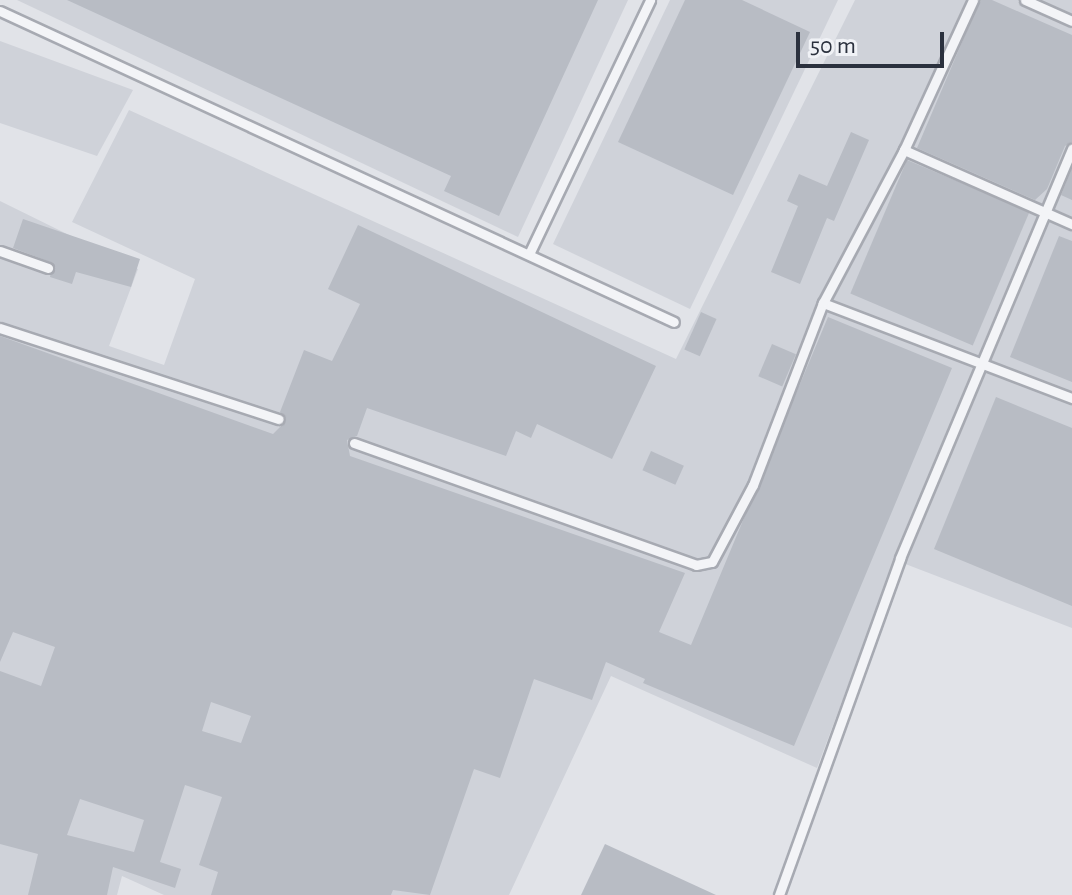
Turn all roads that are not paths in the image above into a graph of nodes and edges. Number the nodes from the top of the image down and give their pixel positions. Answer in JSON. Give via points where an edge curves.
{"nodes":[{"id":1,"x":650,"y":0,"type":"edge"},
{"id":2,"x":973,"y":0,"type":"edge"},
{"id":3,"x":1025,"y":0,"type":"edge"},
{"id":4,"x":0,"y":11,"type":"edge"},
{"id":5,"x":1072,"y":21,"type":"edge"},
{"id":6,"x":1072,"y":149,"type":"edge"},
{"id":7,"x":904,"y":150,"type":"junction"},
{"id":8,"x":1045,"y":213,"type":"junction"},
{"id":9,"x":1072,"y":224,"type":"edge"},
{"id":10,"x":0,"y":251,"type":"edge"},
{"id":11,"x":530,"y":252,"type":"junction"},
{"id":12,"x":48,"y":268,"type":"dead end"},
{"id":13,"x":823,"y":303,"type":"junction"},
{"id":14,"x":674,"y":322,"type":"dead end"},
{"id":15,"x":0,"y":328,"type":"edge"},
{"id":16,"x":983,"y":364,"type":"junction"},
{"id":17,"x":1072,"y":398,"type":"edge"},
{"id":18,"x":278,"y":419,"type":"dead end"},
{"id":19,"x":354,"y":443,"type":"dead end"},
{"id":20,"x":779,"y":895,"type":"edge"}],
"edges":[{"from":1,"to":11,"type":"lane"},
{"from":2,"to":7,"type":"lane"},
{"from":3,"to":5,"type":"lane"},
{"from":4,"to":11,"type":"lane"},
{"from":6,"to":8,"type":"lane"},
{"from":7,"to":8,"type":"lane"},
{"from":7,"to":13,"type":"lane"},
{"from":8,"to":9,"type":"lane"},
{"from":8,"to":16,"type":"lane"},
{"from":10,"to":12,"type":"lane"},
{"from":11,"to":14,"type":"lane"},
{"from":13,"to":16,"type":"lane"},
{"from":13,"to":19,"type":"lane","via":[[753,485],[712,562],[705,565]]},
{"from":15,"to":18,"type":"lane"},
{"from":16,"to":17,"type":"lane"},
{"from":16,"to":20,"type":"lane","via":[[900,558]]}]}
